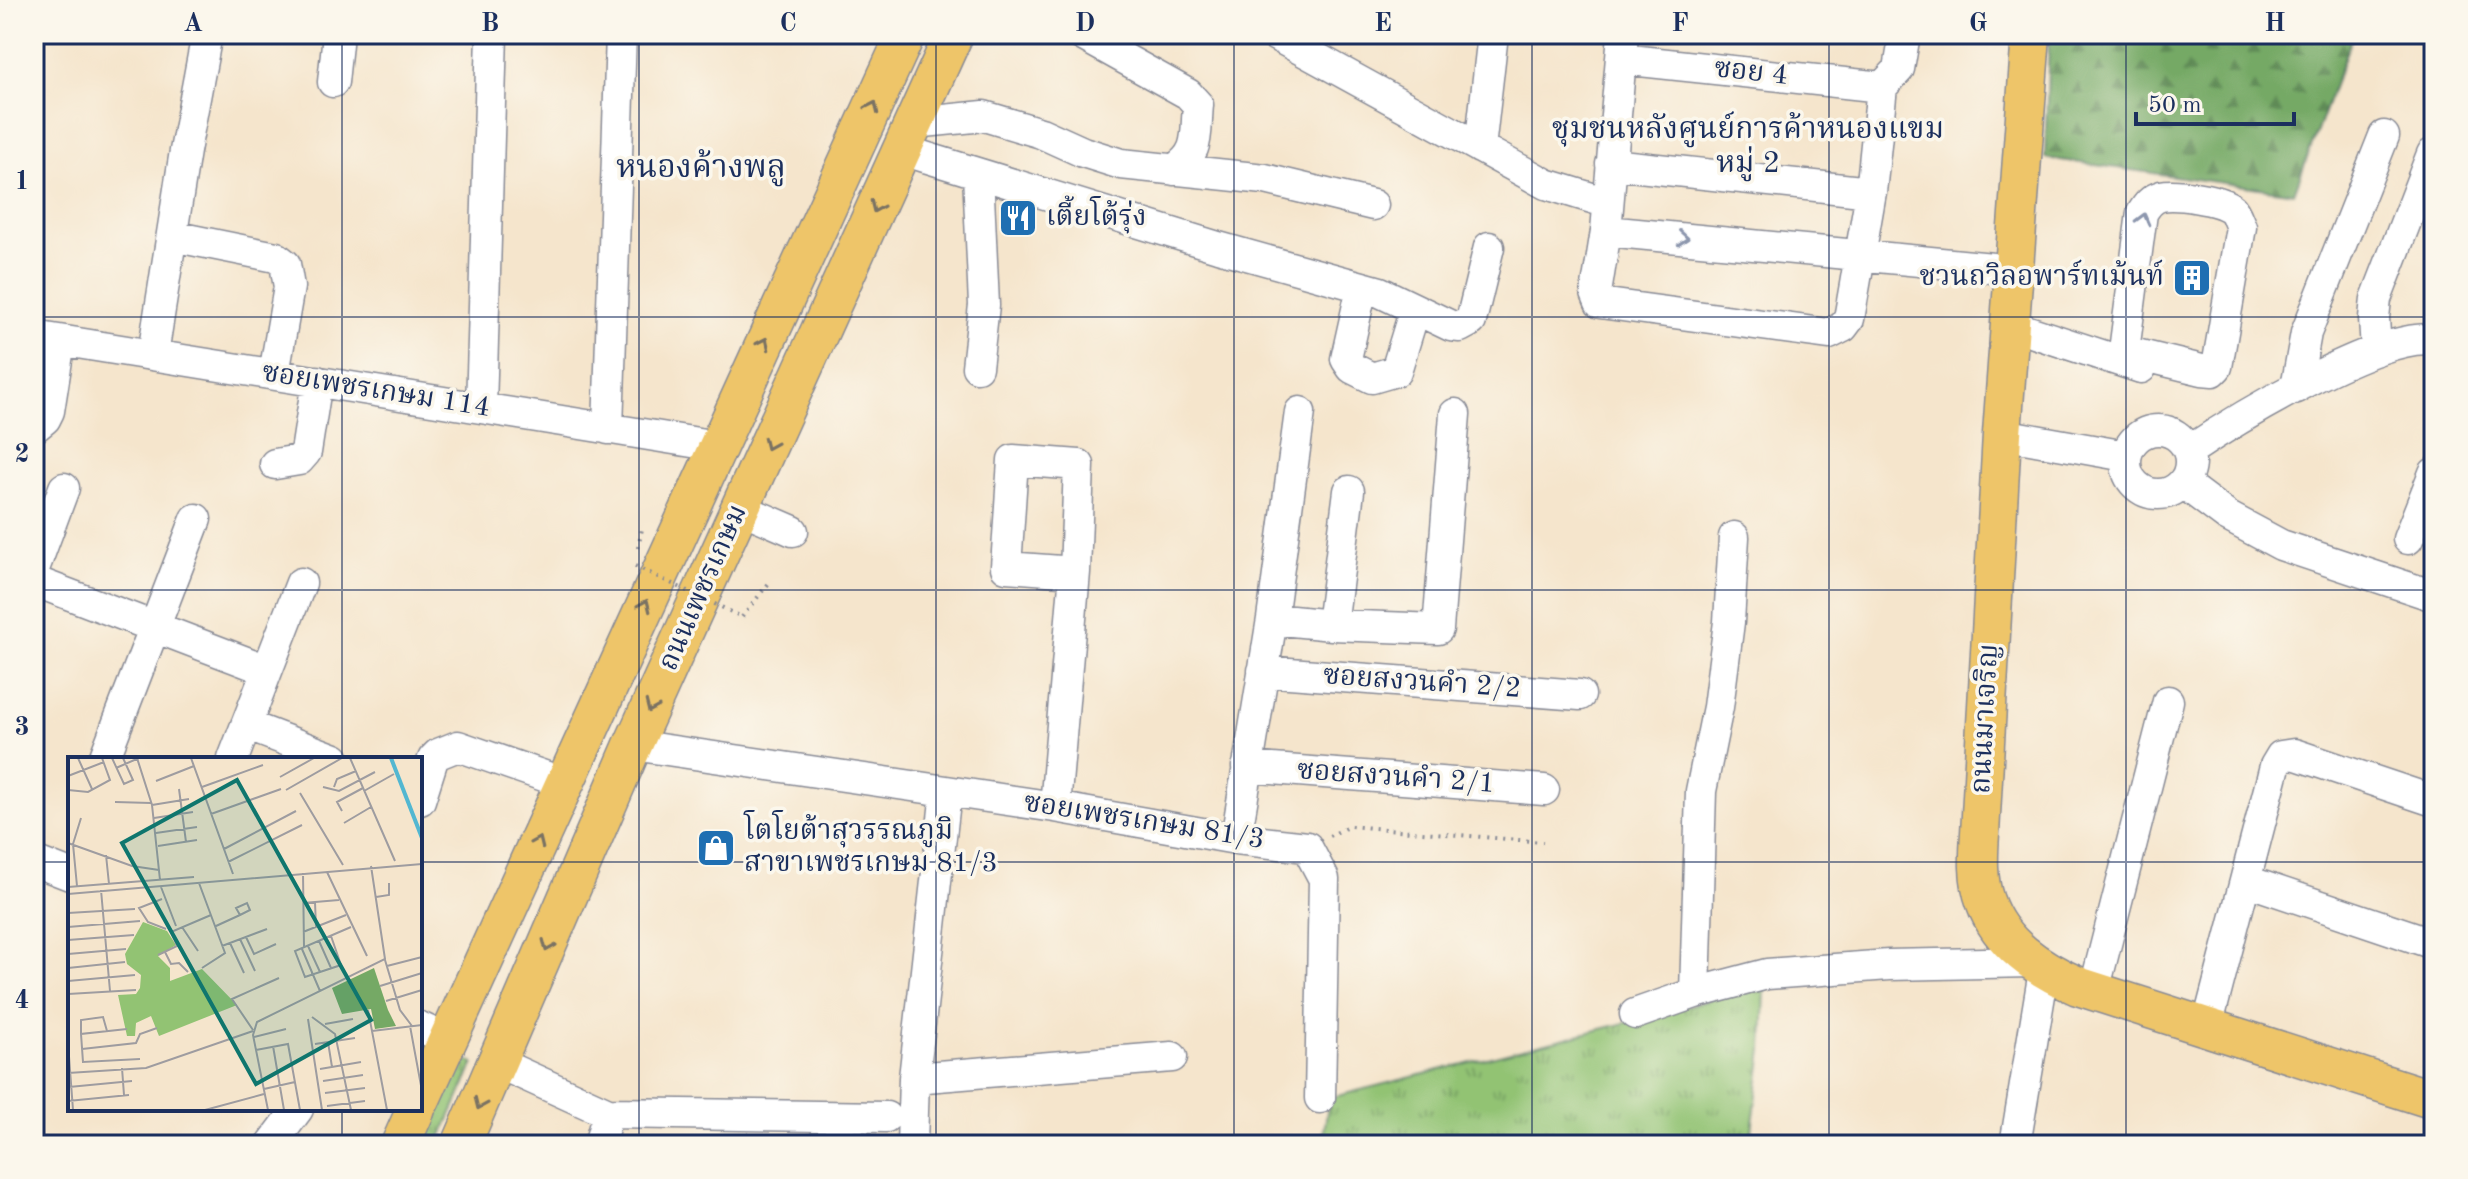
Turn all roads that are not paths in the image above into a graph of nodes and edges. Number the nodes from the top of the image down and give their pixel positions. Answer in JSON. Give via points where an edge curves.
{"nodes":[{"id":1,"x":207,"y":34,"type":"edge"},
{"id":2,"x":338,"y":34,"type":"edge"},
{"id":3,"x":492,"y":34,"type":"edge"},
{"id":4,"x":621,"y":34,"type":"edge"},
{"id":5,"x":906,"y":34,"type":"edge"},
{"id":6,"x":954,"y":34,"type":"edge"},
{"id":7,"x":1080,"y":34,"type":"edge"},
{"id":8,"x":1273,"y":34,"type":"edge"},
{"id":9,"x":1493,"y":34,"type":"edge"},
{"id":10,"x":1905,"y":34,"type":"edge"},
{"id":11,"x":2031,"y":34,"type":"edge"},
{"id":12,"x":1622,"y":47,"type":"edge"},
{"id":13,"x":333,"y":82,"type":"dead end"},
{"id":14,"x":1882,"y":87,"type":"junction"},
{"id":15,"x":908,"y":136,"type":"junction"},
{"id":16,"x":2384,"y":136,"type":"dead end"},
{"id":17,"x":1480,"y":148,"type":"junction"},
{"id":18,"x":2432,"y":154,"type":"edge"},
{"id":19,"x":1611,"y":164,"type":"junction"},
{"id":20,"x":1173,"y":170,"type":"junction"},
{"id":21,"x":978,"y":174,"type":"junction"},
{"id":22,"x":1871,"y":192,"type":"junction"},
{"id":23,"x":1373,"y":205,"type":"dead end"},
{"id":24,"x":1607,"y":217,"type":"junction"},
{"id":25,"x":172,"y":236,"type":"junction"},
{"id":26,"x":1489,"y":247,"type":"dead end"},
{"id":27,"x":1861,"y":255,"type":"junction"},
{"id":28,"x":2014,"y":270,"type":"junction"},
{"id":29,"x":1362,"y":287,"type":"junction"},
{"id":30,"x":1415,"y":309,"type":"junction"},
{"id":31,"x":2010,"y":325,"type":"junction"},
{"id":32,"x":47,"y":338,"type":"edge"},
{"id":33,"x":2434,"y":340,"type":"edge"},
{"id":34,"x":2376,"y":350,"type":"junction"},
{"id":35,"x":153,"y":354,"type":"junction"},
{"id":36,"x":2124,"y":357,"type":"junction"},
{"id":37,"x":977,"y":367,"type":"dead end"},
{"id":38,"x":274,"y":374,"type":"junction"},
{"id":39,"x":317,"y":381,"type":"junction"},
{"id":40,"x":2204,"y":387,"type":"dead end"},
{"id":41,"x":2296,"y":388,"type":"junction"},
{"id":42,"x":481,"y":408,"type":"junction"},
{"id":43,"x":1300,"y":412,"type":"dead end"},
{"id":44,"x":1455,"y":414,"type":"dead end"},
{"id":45,"x":34,"y":428,"type":"edge"},
{"id":46,"x":608,"y":429,"type":"junction"},
{"id":47,"x":2002,"y":434,"type":"junction"},
{"id":48,"x":717,"y":446,"type":"junction"},
{"id":49,"x":2189,"y":451,"type":"junction"},
{"id":50,"x":2126,"y":456,"type":"junction"},
{"id":51,"x":275,"y":464,"type":"dead end"},
{"id":52,"x":2434,"y":473,"type":"edge"},
{"id":53,"x":2183,"y":483,"type":"junction"},
{"id":54,"x":64,"y":488,"type":"dead end"},
{"id":55,"x":1349,"y":491,"type":"dead end"},
{"id":56,"x":740,"y":508,"type":"junction"},
{"id":57,"x":196,"y":519,"type":"dead end"},
{"id":58,"x":793,"y":531,"type":"dead end"},
{"id":59,"x":1734,"y":537,"type":"dead end"},
{"id":60,"x":2408,"y":539,"type":"dead end"},
{"id":61,"x":34,"y":569,"type":"edge"},
{"id":62,"x":1075,"y":572,"type":"dead end"},
{"id":63,"x":34,"y":581,"type":"edge"},
{"id":64,"x":301,"y":583,"type":"dead end"},
{"id":65,"x":2434,"y":596,"type":"edge"},
{"id":66,"x":1272,"y":619,"type":"junction"},
{"id":67,"x":1332,"y":625,"type":"junction"},
{"id":68,"x":154,"y":628,"type":"junction"},
{"id":69,"x":267,"y":670,"type":"junction"},
{"id":70,"x":1263,"y":671,"type":"junction"},
{"id":71,"x":1580,"y":695,"type":"dead end"},
{"id":72,"x":2168,"y":701,"type":"dead end"},
{"id":73,"x":246,"y":725,"type":"junction"},
{"id":74,"x":633,"y":745,"type":"junction"},
{"id":75,"x":105,"y":757,"type":"edge"},
{"id":76,"x":234,"y":757,"type":"edge"},
{"id":77,"x":330,"y":757,"type":"edge"},
{"id":78,"x":1247,"y":767,"type":"junction"},
{"id":79,"x":564,"y":783,"type":"junction"},
{"id":80,"x":1544,"y":790,"type":"dead end"},
{"id":81,"x":946,"y":792,"type":"junction"},
{"id":82,"x":422,"y":794,"type":"edge"},
{"id":83,"x":2434,"y":801,"type":"edge"},
{"id":84,"x":1055,"y":807,"type":"junction"},
{"id":85,"x":1236,"y":839,"type":"junction"},
{"id":86,"x":2247,"y":881,"type":"junction"},
{"id":87,"x":2434,"y":944,"type":"edge"},
{"id":88,"x":2038,"y":966,"type":"junction"},
{"id":89,"x":2094,"y":991,"type":"junction"},
{"id":90,"x":1695,"y":993,"type":"junction"},
{"id":91,"x":1635,"y":1014,"type":"dead end"},
{"id":92,"x":2207,"y":1027,"type":"junction"},
{"id":93,"x":434,"y":1034,"type":"edge"},
{"id":94,"x":1172,"y":1057,"type":"dead end"},
{"id":95,"x":498,"y":1063,"type":"junction"},
{"id":96,"x":914,"y":1078,"type":"junction"},
{"id":97,"x":422,"y":1091,"type":"edge"},
{"id":98,"x":1320,"y":1098,"type":"dead end"},
{"id":99,"x":2434,"y":1100,"type":"edge"},
{"id":100,"x":296,"y":1111,"type":"edge"},
{"id":101,"x":415,"y":1111,"type":"edge"},
{"id":102,"x":608,"y":1113,"type":"junction"},
{"id":103,"x":886,"y":1117,"type":"dead end"},
{"id":104,"x":271,"y":1145,"type":"edge"},
{"id":105,"x":400,"y":1145,"type":"edge"},
{"id":106,"x":461,"y":1145,"type":"edge"},
{"id":107,"x":599,"y":1145,"type":"edge"},
{"id":108,"x":912,"y":1145,"type":"edge"},
{"id":109,"x":2015,"y":1145,"type":"edge"}],
"edges":[{"from":1,"to":25,"type":"street"},
{"from":2,"to":13,"type":"street"},
{"from":3,"to":42,"type":"street"},
{"from":4,"to":46,"type":"street"},
{"from":48,"to":5,"type":"main road","name":"ถนนเพชรเกษม","one_way":true},
{"from":6,"to":15,"type":"main road","name":"ถนนเพชรเกษม"},
{"from":7,"to":20,"type":"street","via":[[1188,94],[1198,105],[1193,152]]},
{"from":8,"to":17,"type":"street"},
{"from":9,"to":17,"type":"street"},
{"from":10,"to":14,"type":"street","via":[[1899,69]]},
{"from":11,"to":28,"type":"main road","name":"ถนนมาเจริญ"},
{"from":12,"to":14,"type":"street","name":"ซอย 4"},
{"from":12,"to":19,"type":"street"},
{"from":14,"to":22,"type":"street"},
{"from":15,"to":20,"type":"street","via":[[984,116],[1121,164]]},
{"from":15,"to":21,"type":"street"},
{"from":15,"to":56,"type":"main road","name":"ถนนเพชรเกษม","one_way":true},
{"from":16,"to":41,"type":"street","via":[[2306,333]]},
{"from":17,"to":24,"type":"street"},
{"from":18,"to":34,"type":"street","via":[[2376,299]]},
{"from":19,"to":22,"type":"street"},
{"from":19,"to":24,"type":"street"},
{"from":20,"to":23,"type":"street","via":[[1265,179]]},
{"from":21,"to":29,"type":"street"},
{"from":21,"to":37,"type":"street","via":[[984,305]]},
{"from":22,"to":27,"type":"street"},
{"from":24,"to":27,"type":"street","one_way":true},
{"from":24,"to":27,"type":"street","via":[[1596,293],[1600,303],[1829,334],[1849,319]]},
{"from":25,"to":35,"type":"street"},
{"from":25,"to":38,"type":"street","via":[[276,257],[285,264],[289,287]]},
{"from":26,"to":30,"type":"street","via":[[1471,321],[1451,326]]},
{"from":27,"to":28,"type":"street"},
{"from":28,"to":31,"type":"main road","name":"ถนนมาเจริญ"},
{"from":29,"to":30,"type":"street"},
{"from":29,"to":30,"type":"street","via":[[1346,359],[1372,378],[1396,371]]},
{"from":31,"to":36,"type":"street"},
{"from":31,"to":47,"type":"main road","name":"ถนนมาเจริญ"},
{"from":32,"to":35,"type":"street","name":"ซอยเพชรเกษม 114"},
{"from":32,"to":45,"type":"street","via":[[49,411]]},
{"from":33,"to":34,"type":"street","via":[[2400,341]]},
{"from":34,"to":41,"type":"street"},
{"from":35,"to":38,"type":"street","name":"ซอยเพชรเกษม 114"},
{"from":36,"to":36,"type":"street","one_way":true,"via":[[2142,213],[2148,204],[2177,195],[2234,211],[2241,227],[2217,367],[2202,370]]},
{"from":36,"to":40,"type":"street"},
{"from":38,"to":39,"type":"street","name":"ซอยเพชรเกษม 114"},
{"from":39,"to":42,"type":"street","name":"ซอยเพชรเกษม 114"},
{"from":39,"to":51,"type":"street","via":[[306,452],[299,460]]},
{"from":41,"to":49,"type":"street"},
{"from":42,"to":46,"type":"street","name":"ซอยเพชรเกษม 114"},
{"from":43,"to":66,"type":"street"},
{"from":44,"to":67,"type":"street","via":[[1438,629]]},
{"from":46,"to":48,"type":"street","name":"ซอยเพชรเกษม 114"},
{"from":47,"to":50,"type":"street"},
{"from":47,"to":88,"type":"main road","name":"ถนนมาเจริญ","via":[[1979,867],[1985,901],[1999,928]]},
{"from":79,"to":48,"type":"main road","name":"ถนนเพชรเกษม","one_way":true},
{"from":49,"to":50,"type":"street","via":[[2176,434],[2156,429],[2136,438]]},
{"from":49,"to":53,"type":"street"},
{"from":50,"to":53,"type":"street","via":[[2129,477],[2144,491],[2165,494]]},
{"from":52,"to":60,"type":"street"},
{"from":53,"to":65,"type":"street","via":[[2227,516],[2281,545]]},
{"from":54,"to":61,"type":"street"},
{"from":55,"to":67,"type":"street"},
{"from":56,"to":58,"type":"street"},
{"from":56,"to":74,"type":"main road","name":"ถนนเพชรเกษม","one_way":true},
{"from":57,"to":68,"type":"street"},
{"from":59,"to":90,"type":"street","via":[[1718,707],[1701,791]]},
{"from":62,"to":84,"type":"street"},
{"from":63,"to":68,"type":"street"},
{"from":64,"to":69,"type":"street"},
{"from":66,"to":67,"type":"street"},
{"from":66,"to":70,"type":"street"},
{"from":68,"to":69,"type":"street"},
{"from":68,"to":75,"type":"street"},
{"from":69,"to":73,"type":"street"},
{"from":70,"to":71,"type":"street","name":"ซอยสงวนคำ 2/2"},
{"from":70,"to":78,"type":"street"},
{"from":72,"to":89,"type":"street"},
{"from":73,"to":76,"type":"street"},
{"from":73,"to":77,"type":"street"},
{"from":74,"to":81,"type":"street","name":"ซอยเพชรเกษม 81/3"},
{"from":74,"to":95,"type":"main road","name":"ถนนเพชรเกษม","one_way":true},
{"from":78,"to":80,"type":"street","name":"ซอยสงวนคำ 2/1"},
{"from":78,"to":85,"type":"street"},
{"from":79,"to":82,"type":"street","via":[[458,746],[433,759]]},
{"from":93,"to":79,"type":"main road","name":"ถนนเพชรเกษม","one_way":true},
{"from":81,"to":84,"type":"street","name":"ซอยเพชรเกษม 81/3"},
{"from":81,"to":96,"type":"street"},
{"from":83,"to":86,"type":"street","via":[[2294,754],[2281,756]]},
{"from":84,"to":85,"type":"street","name":"ซอยเพชรเกษม 81/3"},
{"from":85,"to":98,"type":"street","name":"ซอยเพชรเกษม 81/3","via":[[1307,847],[1324,879]]},
{"from":86,"to":87,"type":"street"},
{"from":86,"to":92,"type":"street"},
{"from":88,"to":89,"type":"main road","name":"ถนนมาเจริญ"},
{"from":88,"to":90,"type":"street","via":[[1889,965],[1767,974]]},
{"from":88,"to":109,"type":"street"},
{"from":89,"to":92,"type":"main road","name":"ถนนมาเจริญ"},
{"from":90,"to":91,"type":"street"},
{"from":92,"to":99,"type":"main road","name":"ถนนมาเจริญ"},
{"from":93,"to":95,"type":"main road"},
{"from":93,"to":97,"type":"main road","name":"ถนนเพชรเกษม"},
{"from":94,"to":96,"type":"street"},
{"from":95,"to":102,"type":"street"},
{"from":95,"to":106,"type":"main road","name":"ถนนเพชรเกษม","one_way":true},
{"from":96,"to":108,"type":"street"},
{"from":100,"to":104,"type":"street"},
{"from":101,"to":105,"type":"main road"},
{"from":102,"to":103,"type":"street"},
{"from":102,"to":107,"type":"street"}]}
